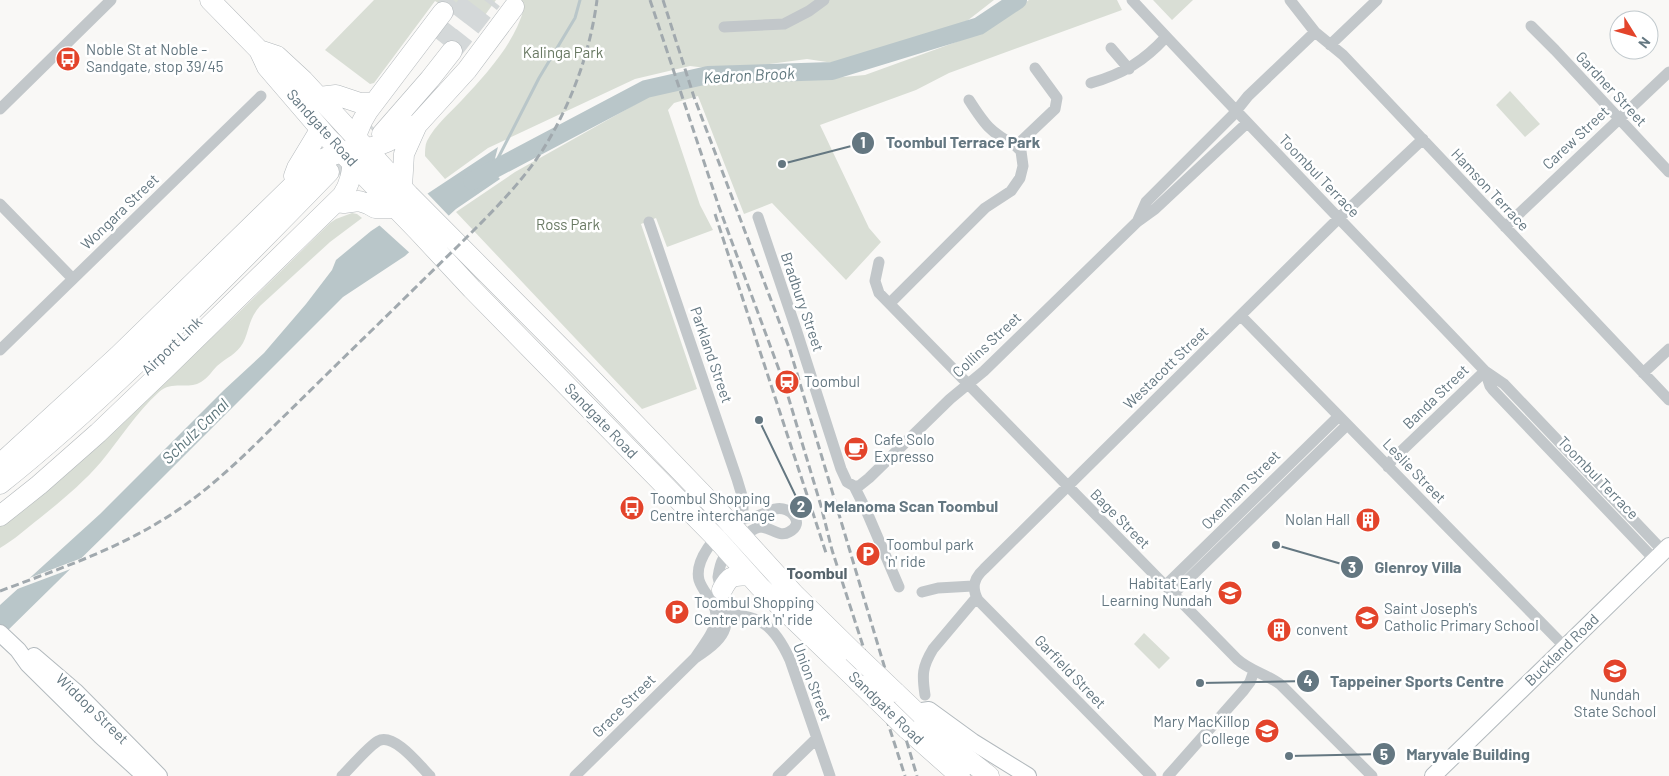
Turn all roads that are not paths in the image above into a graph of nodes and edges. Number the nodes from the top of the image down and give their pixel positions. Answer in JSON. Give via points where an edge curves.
{"nodes":[{"id":1,"x":111,"y":0,"type":"edge"},
{"id":2,"x":210,"y":0,"type":"edge"},
{"id":3,"x":824,"y":0,"type":"edge"},
{"id":4,"x":1132,"y":0,"type":"edge"},
{"id":5,"x":1290,"y":0,"type":"edge"},
{"id":6,"x":1377,"y":0,"type":"edge"},
{"id":7,"x":514,"y":7,"type":"dead end"},
{"id":8,"x":443,"y":12,"type":"tunnel mouth"},
{"id":9,"x":1531,"y":26,"type":"dead end"},
{"id":10,"x":724,"y":28,"type":"dead end"},
{"id":11,"x":1315,"y":32,"type":"junction"},
{"id":12,"x":1166,"y":37,"type":"junction"},
{"id":13,"x":1330,"y":45,"type":"junction"},
{"id":14,"x":445,"y":46,"type":"tunnel mouth"},
{"id":15,"x":1111,"y":48,"type":"dead end"},
{"id":16,"x":259,"y":50,"type":"junction"},
{"id":17,"x":1035,"y":68,"type":"dead end"},
{"id":18,"x":1128,"y":69,"type":"junction"},
{"id":19,"x":1669,"y":72,"type":"edge"},
{"id":20,"x":1091,"y":83,"type":"dead end"},
{"id":21,"x":261,"y":96,"type":"dead end"},
{"id":22,"x":319,"y":97,"type":"junction"},
{"id":23,"x":969,"y":100,"type":"dead end"},
{"id":24,"x":374,"y":103,"type":"junction"},
{"id":25,"x":0,"y":109,"type":"edge"},
{"id":26,"x":1237,"y":110,"type":"junction"},
{"id":27,"x":1619,"y":119,"type":"junction"},
{"id":28,"x":1247,"y":123,"type":"junction"},
{"id":29,"x":417,"y":125,"type":"junction"},
{"id":30,"x":320,"y":130,"type":"junction"},
{"id":31,"x":376,"y":130,"type":"tunnel mouth"},
{"id":32,"x":1423,"y":140,"type":"junction"},
{"id":33,"x":1016,"y":146,"type":"junction"},
{"id":34,"x":354,"y":151,"type":"junction"},
{"id":35,"x":1669,"y":172,"type":"edge"},
{"id":36,"x":292,"y":186,"type":"junction"},
{"id":37,"x":402,"y":196,"type":"junction"},
{"id":38,"x":336,"y":202,"type":"junction"},
{"id":39,"x":0,"y":204,"type":"edge"},
{"id":40,"x":758,"y":217,"type":"dead end"},
{"id":41,"x":1339,"y":218,"type":"junction"},
{"id":42,"x":649,"y":222,"type":"dead end"},
{"id":43,"x":1137,"y":222,"type":"junction"},
{"id":44,"x":1504,"y":226,"type":"junction"},
{"id":45,"x":447,"y":247,"type":"junction"},
{"id":46,"x":879,"y":262,"type":"dead end"},
{"id":47,"x":73,"y":279,"type":"junction"},
{"id":48,"x":890,"y":304,"type":"junction"},
{"id":49,"x":1241,"y":316,"type":"junction"},
{"id":50,"x":1669,"y":349,"type":"edge"},
{"id":51,"x":0,"y":350,"type":"edge"},
{"id":52,"x":1485,"y":371,"type":"junction"},
{"id":53,"x":1644,"y":373,"type":"junction"},
{"id":54,"x":968,"y":384,"type":"junction"},
{"id":55,"x":1669,"y":400,"type":"edge"},
{"id":56,"x":1339,"y":416,"type":"junction"},
{"id":57,"x":1347,"y":425,"type":"junction"},
{"id":58,"x":0,"y":464,"type":"edge"},
{"id":59,"x":1388,"y":467,"type":"junction"},
{"id":60,"x":0,"y":484,"type":"edge"},
{"id":61,"x":854,"y":486,"type":"junction"},
{"id":62,"x":1067,"y":486,"type":"junction"},
{"id":63,"x":743,"y":499,"type":"junction"},
{"id":64,"x":0,"y":504,"type":"edge"},
{"id":65,"x":0,"y":516,"type":"edge"},
{"id":66,"x":757,"y":516,"type":"junction"},
{"id":67,"x":739,"y":527,"type":"junction"},
{"id":68,"x":723,"y":545,"type":"junction"},
{"id":69,"x":1662,"y":552,"type":"edge"},
{"id":70,"x":749,"y":576,"type":"junction"},
{"id":71,"x":899,"y":586,"type":"dead end"},
{"id":72,"x":1165,"y":586,"type":"junction"},
{"id":73,"x":722,"y":590,"type":"junction"},
{"id":74,"x":922,"y":592,"type":"dead end"},
{"id":75,"x":975,"y":592,"type":"junction"},
{"id":76,"x":1173,"y":594,"type":"junction"},
{"id":77,"x":721,"y":614,"type":"junction"},
{"id":78,"x":2,"y":635,"type":"edge"},
{"id":79,"x":1566,"y":647,"type":"junction"},
{"id":80,"x":18,"y":650,"type":"junction"},
{"id":81,"x":1254,"y":671,"type":"junction"},
{"id":82,"x":916,"y":712,"type":"junction"},
{"id":83,"x":817,"y":738,"type":"junction"},
{"id":84,"x":145,"y":776,"type":"edge"},
{"id":85,"x":160,"y":776,"type":"edge"},
{"id":86,"x":342,"y":776,"type":"edge"},
{"id":87,"x":430,"y":776,"type":"edge"},
{"id":88,"x":575,"y":776,"type":"edge"},
{"id":89,"x":778,"y":776,"type":"edge"},
{"id":90,"x":830,"y":776,"type":"edge"},
{"id":91,"x":960,"y":776,"type":"edge"},
{"id":92,"x":989,"y":776,"type":"edge"},
{"id":93,"x":1028,"y":776,"type":"edge"},
{"id":94,"x":1150,"y":776,"type":"edge"},
{"id":95,"x":1168,"y":776,"type":"edge"},
{"id":96,"x":1372,"y":776,"type":"edge"},
{"id":97,"x":1433,"y":776,"type":"edge"}],
"edges":[{"from":1,"to":25,"type":"street"},
{"from":2,"to":16,"type":"highway","name":"Sandgate Road"},
{"from":3,"to":10,"type":"street","via":[[784,24]]},
{"from":4,"to":12,"type":"street","name":"Toombul Terrace"},
{"from":5,"to":11,"type":"street","name":"Hamson Terrace"},
{"from":6,"to":13,"type":"street"},
{"from":7,"to":29,"type":"highway","via":[[472,63]]},
{"from":8,"to":24,"type":"highway"},
{"from":9,"to":27,"type":"street","name":"Gardner Street"},
{"from":11,"to":13,"type":"street","name":"Hamson Terrace"},
{"from":11,"to":26,"type":"street","name":"Collins Street"},
{"from":12,"to":18,"type":"street"},
{"from":12,"to":26,"type":"street","name":"Toombul Terrace"},
{"from":13,"to":32,"type":"street","name":"Hamson Terrace"},
{"from":14,"to":31,"type":"highway"},
{"from":15,"to":18,"type":"street"},
{"from":16,"to":22,"type":"highway","name":"Sandgate Road","via":[[277,56]]},
{"from":16,"to":30,"type":"highway","name":"Sandgate Road","via":[[267,66]]},
{"from":17,"to":33,"type":"street","via":[[1057,98],[1056,106]]},
{"from":18,"to":20,"type":"street"},
{"from":19,"to":27,"type":"street","name":"Carew Street"},
{"from":21,"to":47,"type":"street","name":"Wongara Street"},
{"from":22,"to":24,"type":"highway","via":[[336,95],[360,103]]},
{"from":22,"to":34,"type":"highway","name":"Sandgate Road"},
{"from":23,"to":33,"type":"street","via":[[988,127]]},
{"from":24,"to":34,"type":"highway","via":[[362,121]]},
{"from":26,"to":28,"type":"street","name":"Toombul Terrace"},
{"from":26,"to":43,"type":"street","name":"Collins Street","via":[[1146,202]]},
{"from":27,"to":35,"type":"street","name":"Gardner Street"},
{"from":27,"to":44,"type":"street","name":"Carew Street"},
{"from":28,"to":41,"type":"street","name":"Toombul Terrace"},
{"from":28,"to":43,"type":"street","name":"Collins Street"},
{"from":29,"to":34,"type":"highway","via":[[406,127],[389,142]]},
{"from":29,"to":37,"type":"highway","via":[[404,154]]},
{"from":30,"to":34,"type":"highway","name":"Sandgate Road"},
{"from":30,"to":36,"type":"highway","via":[[297,168]]},
{"from":32,"to":41,"type":"street","name":"Westacott Street"},
{"from":32,"to":44,"type":"street","name":"Hamson Terrace"},
{"from":33,"to":48,"type":"street","via":[[1023,166],[1020,178],[1010,191],[984,208]]},
{"from":34,"to":36,"type":"highway","via":[[319,161]]},
{"from":34,"to":37,"type":"highway","name":"Sandgate Road"},
{"from":34,"to":38,"type":"highway","via":[[349,186]]},
{"from":36,"to":58,"type":"highway","via":[[185,293]]},
{"from":37,"to":38,"type":"highway","via":[[375,208],[359,201]]},
{"from":37,"to":45,"type":"highway","name":"Sandgate Road"},
{"from":38,"to":65,"type":"highway","via":[[98,433]]},
{"from":39,"to":47,"type":"street"},
{"from":40,"to":61,"type":"street","name":"Bradbury Street","via":[[841,469]]},
{"from":41,"to":49,"type":"street","name":"Westacott Street"},
{"from":41,"to":52,"type":"street","name":"Toombul Terrace"},
{"from":42,"to":63,"type":"street","name":"Parkland Street"},
{"from":43,"to":54,"type":"street","name":"Collins Street"},
{"from":44,"to":53,"type":"street","name":"Hamson Terrace"},
{"from":45,"to":67,"type":"highway","name":"Sandgate Road","via":[[583,370]]},
{"from":45,"to":68,"type":"highway","name":"Sandgate Road","via":[[472,289]]},
{"from":46,"to":48,"type":"street","name":"Bage Street","via":[[876,287]]},
{"from":47,"to":51,"type":"street","name":"Wongara Street"},
{"from":48,"to":54,"type":"street","name":"Bage Street"},
{"from":49,"to":56,"type":"street","name":"Leslie Street"},
{"from":49,"to":62,"type":"street","name":"Westacott Street"},
{"from":50,"to":53,"type":"street"},
{"from":52,"to":59,"type":"street","name":"Banda Street"},
{"from":52,"to":69,"type":"street","name":"Toombul Terrace","via":[[1504,384]]},
{"from":53,"to":55,"type":"street","name":"Hamson Terrace"},
{"from":54,"to":61,"type":"street","name":"Collins Street","via":[[868,478]]},
{"from":54,"to":62,"type":"street","name":"Bage Street"},
{"from":56,"to":57,"type":"street","name":"Leslie Street"},
{"from":56,"to":72,"type":"street","name":"Oxenham Street"},
{"from":57,"to":59,"type":"street","name":"Leslie Street"},
{"from":57,"to":76,"type":"street","name":"Oxenham Street"},
{"from":59,"to":79,"type":"street","name":"Leslie Street"},
{"from":60,"to":64,"type":"highway","name":"Airport Link","via":[[57,438],[334,177],[216,304]]},
{"from":61,"to":71,"type":"street","name":"Bradbury Street"},
{"from":62,"to":72,"type":"street","name":"Bage Street"},
{"from":62,"to":75,"type":"street","name":"Westacott Street","via":[[980,572]]},
{"from":63,"to":66,"type":"street","name":"Parkland Street"},
{"from":63,"to":67,"type":"street","name":"Parkland Street"},
{"from":66,"to":67,"type":"street","name":"Grace Street"},
{"from":66,"to":67,"type":"street","name":"Grace Street","via":[[781,508],[792,513],[796,522],[793,530],[781,534],[767,528]]},
{"from":67,"to":68,"type":"street","name":"Grace Street"},
{"from":67,"to":68,"type":"street","name":"Grace Street"},
{"from":67,"to":82,"type":"highway","name":"Sandgate Road","bridge":true,"via":[[796,595]]},
{"from":68,"to":70,"type":"highway","name":"Sandgate Road"},
{"from":68,"to":73,"type":"street","name":"Grace Street","via":[[724,558],[718,577]]},
{"from":68,"to":77,"type":"street","name":"Grace Street","via":[[704,555],[699,574],[702,588]]},
{"from":69,"to":79,"type":"street","name":"Buckland Road"},
{"from":70,"to":73,"type":"highway","via":[[731,576]]},
{"from":70,"to":82,"type":"highway","name":"Sandgate Road","bridge":true,"via":[[862,686]]},
{"from":72,"to":76,"type":"street","name":"Bage Street"},
{"from":73,"to":77,"type":"street","name":"Grace Street"},
{"from":74,"to":75,"type":"street","via":[[938,588]]},
{"from":75,"to":82,"type":"street","name":"Westacott Street","via":[[928,656]]},
{"from":75,"to":94,"type":"street","name":"Garfield Street"},
{"from":76,"to":81,"type":"street","name":"Bage Street","via":[[1245,667]]},
{"from":77,"to":83,"type":"street","name":"Union Street","via":[[756,618],[776,636],[790,660]]},
{"from":77,"to":88,"type":"street","name":"Grace Street","via":[[724,631],[712,647],[695,658]]},
{"from":78,"to":80,"type":"street","name":"Widdop Street"},
{"from":79,"to":97,"type":"street","name":"Buckland Road"},
{"from":80,"to":84,"type":"street","name":"Widdop Street","via":[[28,664]]},
{"from":80,"to":85,"type":"street","name":"Widdop Street","via":[[32,655],[59,677]]},
{"from":81,"to":95,"type":"street","via":[[1244,690]]},
{"from":81,"to":96,"type":"street","name":"Bage Street","via":[[1281,685]]},
{"from":82,"to":91,"type":"highway","name":"Sandgate Road"},
{"from":82,"to":92,"type":"highway","name":"Sandgate Road"},
{"from":82,"to":93,"type":"street","name":"Sandgate Road","via":[[930,710],[973,742]]},
{"from":83,"to":89,"type":"street"},
{"from":83,"to":90,"type":"street","name":"Union Street"},
{"from":86,"to":87,"type":"street","via":[[381,740],[399,745]]}]}
